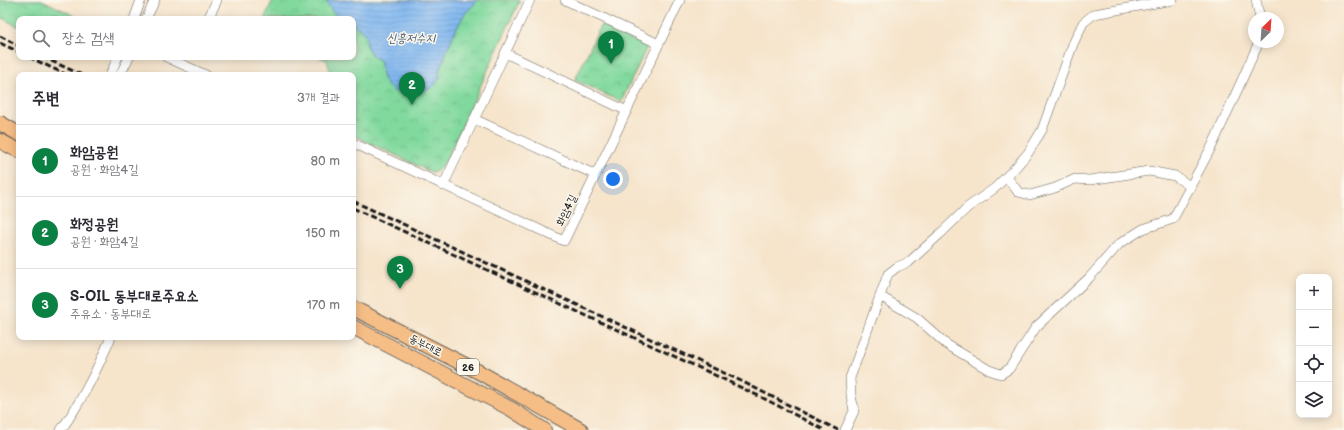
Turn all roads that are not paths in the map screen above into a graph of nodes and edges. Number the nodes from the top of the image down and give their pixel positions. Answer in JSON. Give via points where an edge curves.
{"nodes":[{"id":1,"x":141,"y":0,"type":"edge"},
{"id":2,"x":155,"y":0,"type":"edge"},
{"id":3,"x":217,"y":0,"type":"edge"},
{"id":4,"x":530,"y":0,"type":"edge"},
{"id":5,"x":565,"y":0,"type":"edge"},
{"id":6,"x":680,"y":0,"type":"edge"},
{"id":7,"x":1173,"y":0,"type":"edge"},
{"id":8,"x":1256,"y":0,"type":"edge"},
{"id":9,"x":1259,"y":12,"type":"edge"},
{"id":10,"x":135,"y":16,"type":"edge"},
{"id":11,"x":147,"y":16,"type":"edge"},
{"id":12,"x":209,"y":16,"type":"edge"},
{"id":13,"x":659,"y":44,"type":"junction"},
{"id":14,"x":1256,"y":48,"type":"edge"},
{"id":15,"x":505,"y":53,"type":"junction"},
{"id":16,"x":117,"y":60,"type":"edge"},
{"id":17,"x":128,"y":60,"type":"edge"},
{"id":18,"x":173,"y":60,"type":"edge"},
{"id":19,"x":189,"y":60,"type":"edge"},
{"id":20,"x":186,"y":66,"type":"junction"},
{"id":21,"x":111,"y":72,"type":"edge"},
{"id":22,"x":122,"y":72,"type":"edge"},
{"id":23,"x":199,"y":72,"type":"edge"},
{"id":24,"x":627,"y":110,"type":"junction"},
{"id":25,"x":474,"y":119,"type":"junction"},
{"id":26,"x":0,"y":123,"type":"edge"},
{"id":27,"x":16,"y":132,"type":"edge"},
{"id":28,"x":0,"y":141,"type":"edge"},
{"id":29,"x":356,"y":144,"type":"edge"},
{"id":30,"x":16,"y":149,"type":"edge"},
{"id":31,"x":596,"y":175,"type":"junction"},
{"id":32,"x":1007,"y":177,"type":"junction"},
{"id":33,"x":443,"y":186,"type":"junction"},
{"id":34,"x":1191,"y":187,"type":"junction"},
{"id":35,"x":880,"y":296,"type":"junction"},
{"id":36,"x":356,"y":310,"type":"edge"},
{"id":37,"x":356,"y":329,"type":"edge"},
{"id":38,"x":110,"y":340,"type":"edge"},
{"id":39,"x":61,"y":430,"type":"edge"},
{"id":40,"x":544,"y":430,"type":"edge"},
{"id":41,"x":581,"y":430,"type":"edge"},
{"id":42,"x":845,"y":430,"type":"edge"}],
"edges":[{"from":1,"to":10,"type":"street"},
{"from":2,"to":11,"type":"street"},
{"from":3,"to":12,"type":"street"},
{"from":4,"to":15,"type":"street"},
{"from":5,"to":13,"type":"street"},
{"from":6,"to":13,"type":"street","name":"화암4길"},
{"from":7,"to":32,"type":"street","via":[[1094,14],[1083,23],[1042,130],[1028,154]]},
{"from":8,"to":9,"type":"street"},
{"from":13,"to":24,"type":"street","name":"화암4길"},
{"from":14,"to":34,"type":"street"},
{"from":15,"to":24,"type":"street"},
{"from":15,"to":25,"type":"street"},
{"from":16,"to":21,"type":"street"},
{"from":17,"to":22,"type":"street"},
{"from":18,"to":20,"type":"street"},
{"from":19,"to":20,"type":"street"},
{"from":20,"to":23,"type":"street"},
{"from":24,"to":31,"type":"street","name":"화암4길"},
{"from":25,"to":31,"type":"street"},
{"from":25,"to":33,"type":"street"},
{"from":26,"to":27,"type":"main road"},
{"from":28,"to":30,"type":"main road"},
{"from":29,"to":33,"type":"street","name":"화암4길"},
{"from":31,"to":33,"type":"street","name":"화암4길","via":[[564,242]]},
{"from":32,"to":34,"type":"street","via":[[1018,192],[1030,195],[1075,179],[1090,180],[1149,171],[1175,176]]},
{"from":32,"to":35,"type":"street","via":[[968,207],[909,262],[888,274]]},
{"from":34,"to":35,"type":"street","via":[[1173,219],[1143,229],[1119,244],[1089,278],[1036,327],[1009,369],[1001,374],[989,370],[946,344],[917,318]]},
{"from":35,"to":42,"type":"street","via":[[850,378],[854,412]]},
{"from":36,"to":41,"type":"main road","name":"동부대로","number":"26","via":[[479,372]]},
{"from":37,"to":40,"type":"main road","name":"동부대로","number":"26","via":[[511,409]]},
{"from":38,"to":39,"type":"street","via":[[95,373]]}]}
